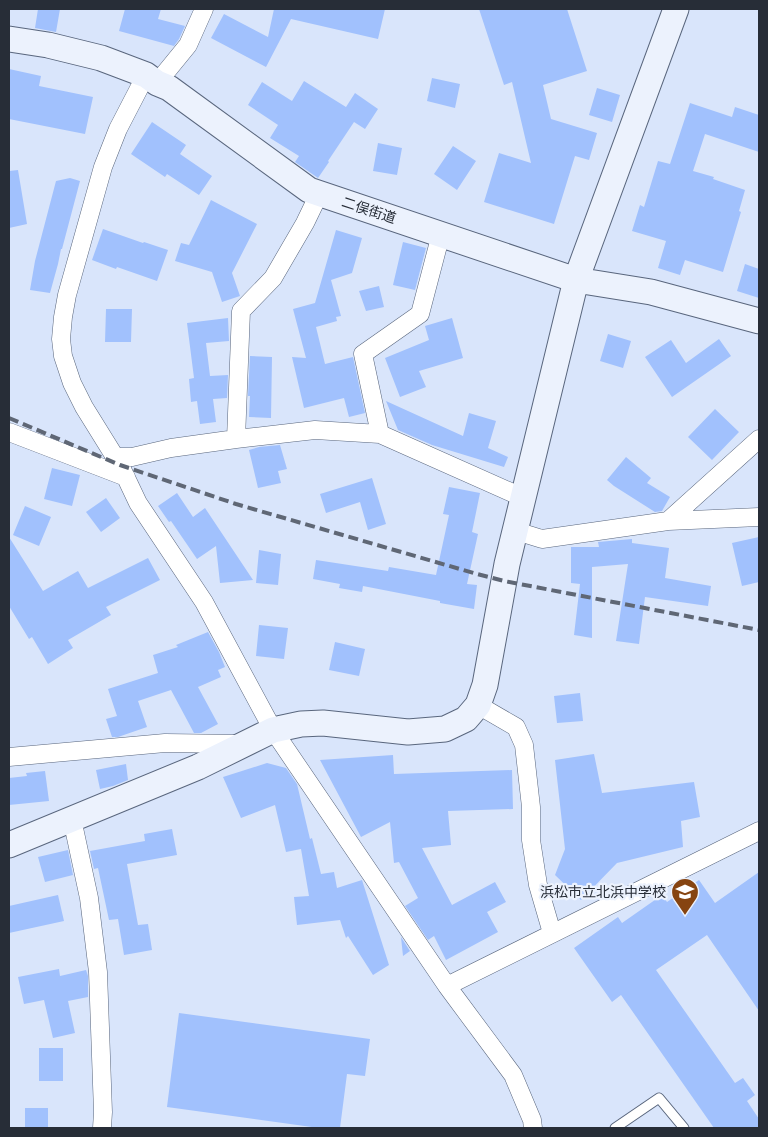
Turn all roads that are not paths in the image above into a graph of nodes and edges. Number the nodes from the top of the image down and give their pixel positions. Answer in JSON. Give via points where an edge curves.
{"nodes":[{"id":1,"x":204,"y":9,"type":"edge"},
{"id":2,"x":676,"y":9,"type":"edge"},
{"id":3,"x":9,"y":39,"type":"edge"},
{"id":4,"x":152,"y":79,"type":"junction"},
{"id":5,"x":320,"y":194,"type":"junction"},
{"id":6,"x":441,"y":234,"type":"junction"},
{"id":7,"x":576,"y":280,"type":"junction"},
{"id":8,"x":759,"y":321,"type":"edge"},
{"id":9,"x":9,"y":432,"type":"edge"},
{"id":10,"x":380,"y":434,"type":"junction"},
{"id":11,"x":236,"y":439,"type":"junction"},
{"id":12,"x":759,"y":439,"type":"edge"},
{"id":13,"x":115,"y":457,"type":"junction"},
{"id":14,"x":126,"y":477,"type":"junction"},
{"id":15,"x":524,"y":498,"type":"junction"},
{"id":16,"x":759,"y":517,"type":"edge"},
{"id":17,"x":668,"y":521,"type":"junction"},
{"id":18,"x":516,"y":530,"type":"junction"},
{"id":19,"x":478,"y":705,"type":"junction"},
{"id":20,"x":273,"y":730,"type":"junction"},
{"id":21,"x":245,"y":744,"type":"junction"},
{"id":22,"x":9,"y":757,"type":"edge"},
{"id":23,"x":72,"y":819,"type":"junction"},
{"id":24,"x":759,"y":831,"type":"edge"},
{"id":25,"x":9,"y":845,"type":"edge"},
{"id":26,"x":552,"y":933,"type":"junction"},
{"id":27,"x":447,"y":986,"type":"junction"},
{"id":28,"x":102,"y":1128,"type":"edge"},
{"id":29,"x":533,"y":1128,"type":"edge"},
{"id":30,"x":615,"y":1128,"type":"edge"},
{"id":31,"x":684,"y":1128,"type":"edge"}],
"edges":[{"from":1,"to":4,"type":"street","via":[[188,45]]},
{"from":2,"to":7,"type":"street"},
{"from":3,"to":4,"type":"street","name":"二俣街道","via":[[101,58]]},
{"from":4,"to":5,"type":"street","name":"二俣街道","via":[[309,190]]},
{"from":4,"to":13,"type":"street","via":[[118,129],[104,167],[63,317],[61,339],[66,366],[77,394]]},
{"from":5,"to":6,"type":"street","name":"二俣街道"},
{"from":5,"to":11,"type":"street","via":[[273,278],[241,312]]},
{"from":6,"to":7,"type":"street","name":"二俣街道"},
{"from":6,"to":10,"type":"street","via":[[420,314],[363,354]]},
{"from":7,"to":8,"type":"street","name":"二俣街道","via":[[651,292]]},
{"from":7,"to":15,"type":"street"},
{"from":9,"to":14,"type":"street"},
{"from":10,"to":11,"type":"street","via":[[315,430]]},
{"from":10,"to":15,"type":"street"},
{"from":11,"to":13,"type":"street"},
{"from":12,"to":17,"type":"street"},
{"from":13,"to":14,"type":"street"},
{"from":14,"to":20,"type":"street","via":[[138,503],[204,602]]},
{"from":15,"to":18,"type":"street"},
{"from":16,"to":17,"type":"street"},
{"from":17,"to":18,"type":"street","via":[[542,539]]},
{"from":18,"to":19,"type":"street","via":[[485,685]]},
{"from":19,"to":20,"type":"street","via":[[466,719],[445,729],[408,732],[323,723]]},
{"from":19,"to":26,"type":"street","via":[[516,728],[524,746],[531,840],[538,885]]},
{"from":20,"to":21,"type":"street"},
{"from":20,"to":27,"type":"street"},
{"from":21,"to":22,"type":"street","via":[[165,742]]},
{"from":21,"to":23,"type":"street"},
{"from":23,"to":25,"type":"street"},
{"from":23,"to":28,"type":"street","via":[[89,898],[98,972]]},
{"from":24,"to":26,"type":"street"},
{"from":26,"to":27,"type":"street"},
{"from":27,"to":29,"type":"street","via":[[513,1075]]},
{"from":30,"to":31,"type":"lane","via":[[659,1098]]}]}
